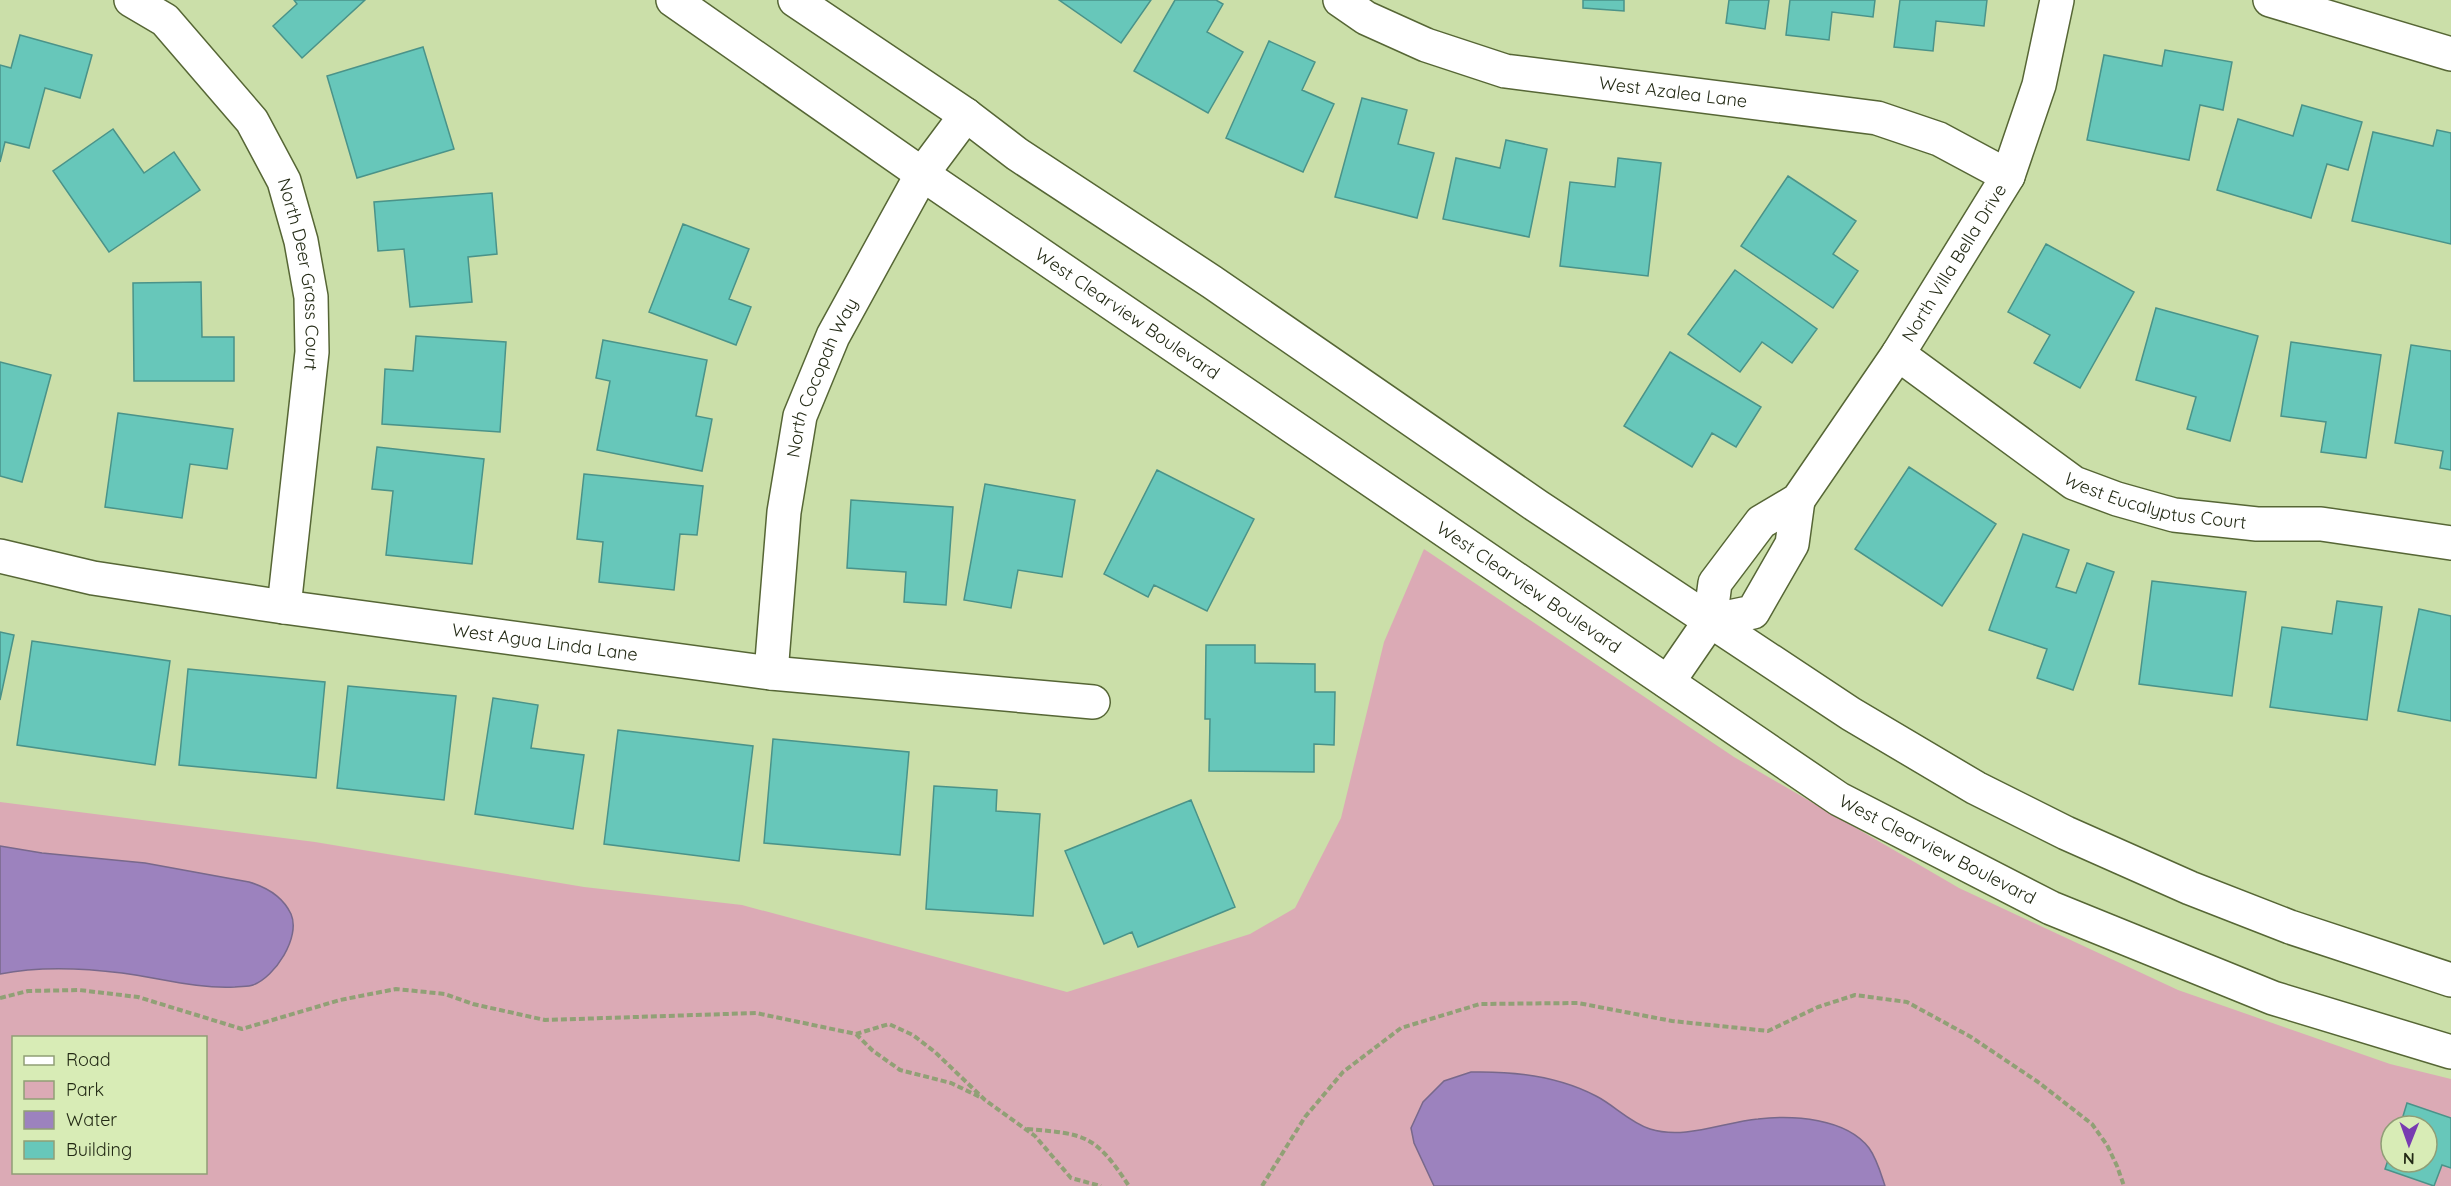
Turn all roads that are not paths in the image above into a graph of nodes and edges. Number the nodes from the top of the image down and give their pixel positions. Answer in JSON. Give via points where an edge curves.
{"nodes":[{"id":1,"x":131,"y":0,"type":"edge"},
{"id":2,"x":673,"y":0,"type":"edge"},
{"id":3,"x":795,"y":0,"type":"edge"},
{"id":4,"x":1340,"y":0,"type":"edge"},
{"id":5,"x":2057,"y":0,"type":"edge"},
{"id":6,"x":2270,"y":0,"type":"edge"},
{"id":7,"x":2451,"y":54,"type":"edge"},
{"id":8,"x":966,"y":115,"type":"junction"},
{"id":9,"x":922,"y":174,"type":"junction"},
{"id":10,"x":2008,"y":176,"type":"junction"},
{"id":11,"x":1898,"y":354,"type":"junction"},
{"id":12,"x":1798,"y":500,"type":"junction"},
{"id":13,"x":2451,"y":543,"type":"edge"},
{"id":14,"x":0,"y":556,"type":"edge"},
{"id":15,"x":284,"y":607,"type":"junction"},
{"id":16,"x":1710,"y":621,"type":"junction"},
{"id":17,"x":771,"y":673,"type":"junction"},
{"id":18,"x":1668,"y":682,"type":"junction"},
{"id":19,"x":1093,"y":702,"type":"dead end"},
{"id":20,"x":2451,"y":980,"type":"edge"},
{"id":21,"x":2451,"y":1052,"type":"edge"}],
"edges":[{"from":1,"to":15,"type":"street","name":"North Deer Grass Court","via":[[165,20],[252,121],[284,181],[301,242],[311,297],[312,352]]},
{"from":2,"to":9,"type":"street","name":"West Clearview Boulevard"},
{"from":3,"to":8,"type":"street"},
{"from":4,"to":10,"type":"street","name":"West Azalea Lane","via":[[1366,18],[1426,45],[1505,71],[1877,118],[1939,139]]},
{"from":5,"to":10,"type":"street","name":"North Villa Bella Drive","via":[[2039,85]]},
{"from":6,"to":7,"type":"street"},
{"from":8,"to":9,"type":"street","name":"North Cocopah Way"},
{"from":8,"to":16,"type":"street","via":[[1017,154]]},
{"from":9,"to":17,"type":"street","name":"North Cocopah Way","via":[[833,336],[800,416],[784,512]]},
{"from":9,"to":18,"type":"street","name":"West Clearview Boulevard"},
{"from":10,"to":11,"type":"street","name":"North Villa Bella Drive"},
{"from":11,"to":12,"type":"street","name":"North Villa Bella Drive"},
{"from":11,"to":13,"type":"street","name":"West Eucalyptus Court","via":[[2074,483],[2118,499],[2174,515],[2257,524],[2321,524]]},
{"from":12,"to":16,"type":"street","name":"North Villa Bella Drive","via":[[1761,522],[1714,583]]},
{"from":12,"to":16,"type":"street","name":"North Villa Bella Drive","via":[[1792,544],[1753,612]]},
{"from":14,"to":15,"type":"street","name":"West Agua Linda Lane","via":[[93,578]]},
{"from":15,"to":17,"type":"street","name":"West Agua Linda Lane"},
{"from":16,"to":18,"type":"street","name":"North Villa Bella Drive"},
{"from":16,"to":20,"type":"street","via":[[1851,714],[1976,788],[2066,833],[2279,923]]},
{"from":17,"to":19,"type":"street","name":"West Agua Linda Lane"},
{"from":18,"to":21,"type":"street","name":"West Clearview Boulevard","via":[[1839,799],[2051,908],[2273,998]]}]}
